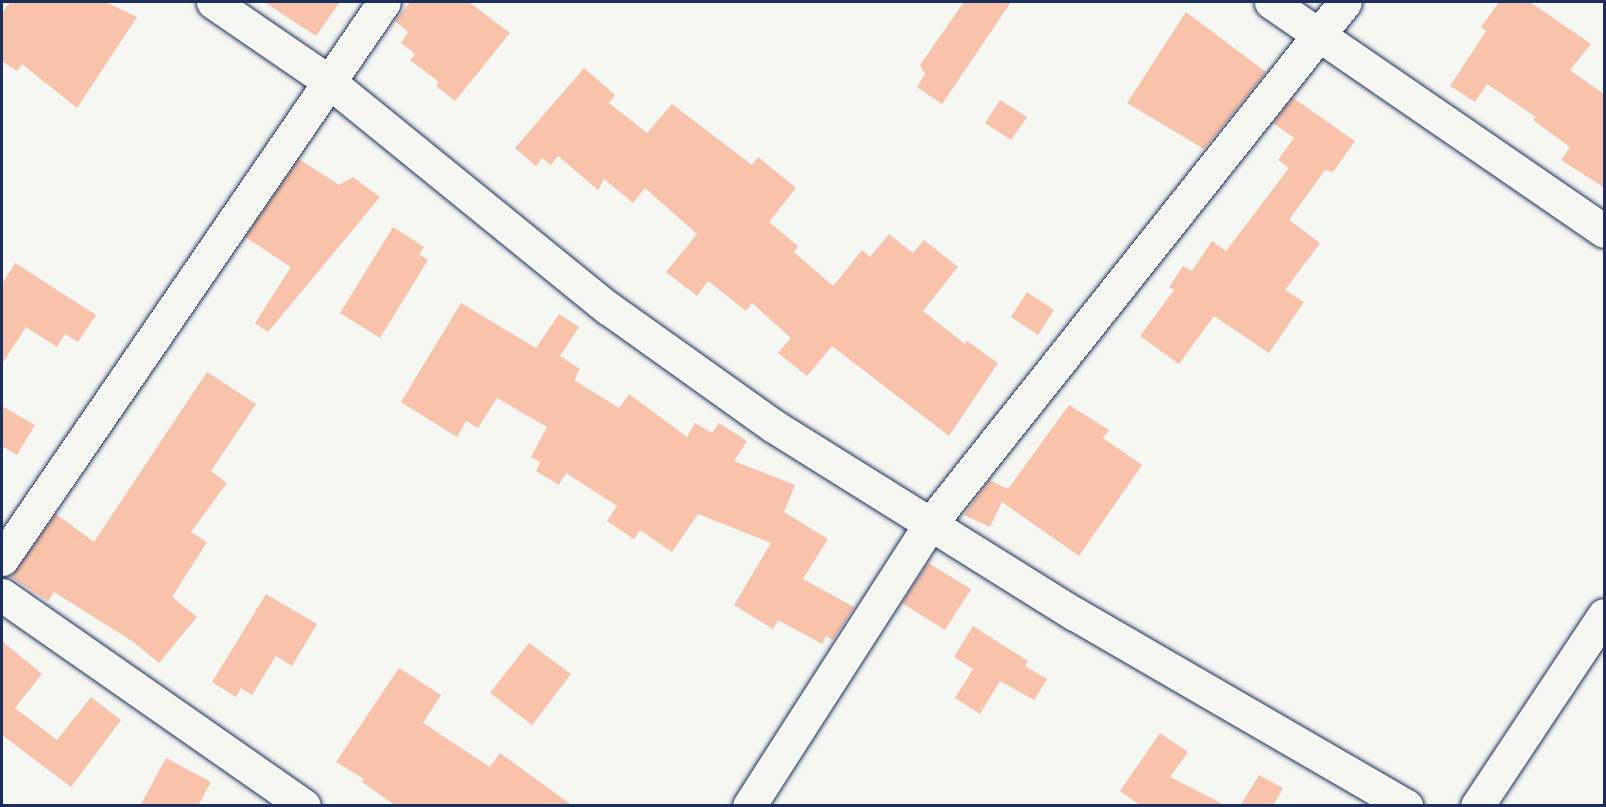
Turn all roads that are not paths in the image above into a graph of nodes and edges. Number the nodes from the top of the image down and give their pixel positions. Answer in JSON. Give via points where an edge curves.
{"nodes":[{"id":1,"x":213,"y":2,"type":"edge"},
{"id":2,"x":384,"y":2,"type":"edge"},
{"id":3,"x":1271,"y":2,"type":"edge"},
{"id":4,"x":1345,"y":2,"type":"edge"},
{"id":5,"x":1321,"y":36,"type":"junction"},
{"id":6,"x":327,"y":80,"type":"junction"},
{"id":7,"x":1605,"y":231,"type":"edge"},
{"id":8,"x":931,"y":523,"type":"junction"},
{"id":9,"x":2,"y":559,"type":"edge"},
{"id":10,"x":2,"y":595,"type":"edge"},
{"id":11,"x":1605,"y":615,"type":"edge"},
{"id":12,"x":304,"y":806,"type":"edge"},
{"id":13,"x":749,"y":806,"type":"edge"},
{"id":14,"x":1406,"y":806,"type":"edge"},
{"id":15,"x":1478,"y":806,"type":"edge"}],
"edges":[{"from":1,"to":6,"type":"street"},
{"from":2,"to":6,"type":"street"},
{"from":3,"to":5,"type":"street"},
{"from":4,"to":5,"type":"street"},
{"from":5,"to":7,"type":"street"},
{"from":5,"to":8,"type":"street"},
{"from":6,"to":8,"type":"street","via":[[608,308],[772,425]]},
{"from":6,"to":9,"type":"street"},
{"from":8,"to":13,"type":"street"},
{"from":8,"to":14,"type":"street","via":[[1074,614]]},
{"from":10,"to":12,"type":"street"},
{"from":11,"to":15,"type":"street"}]}
